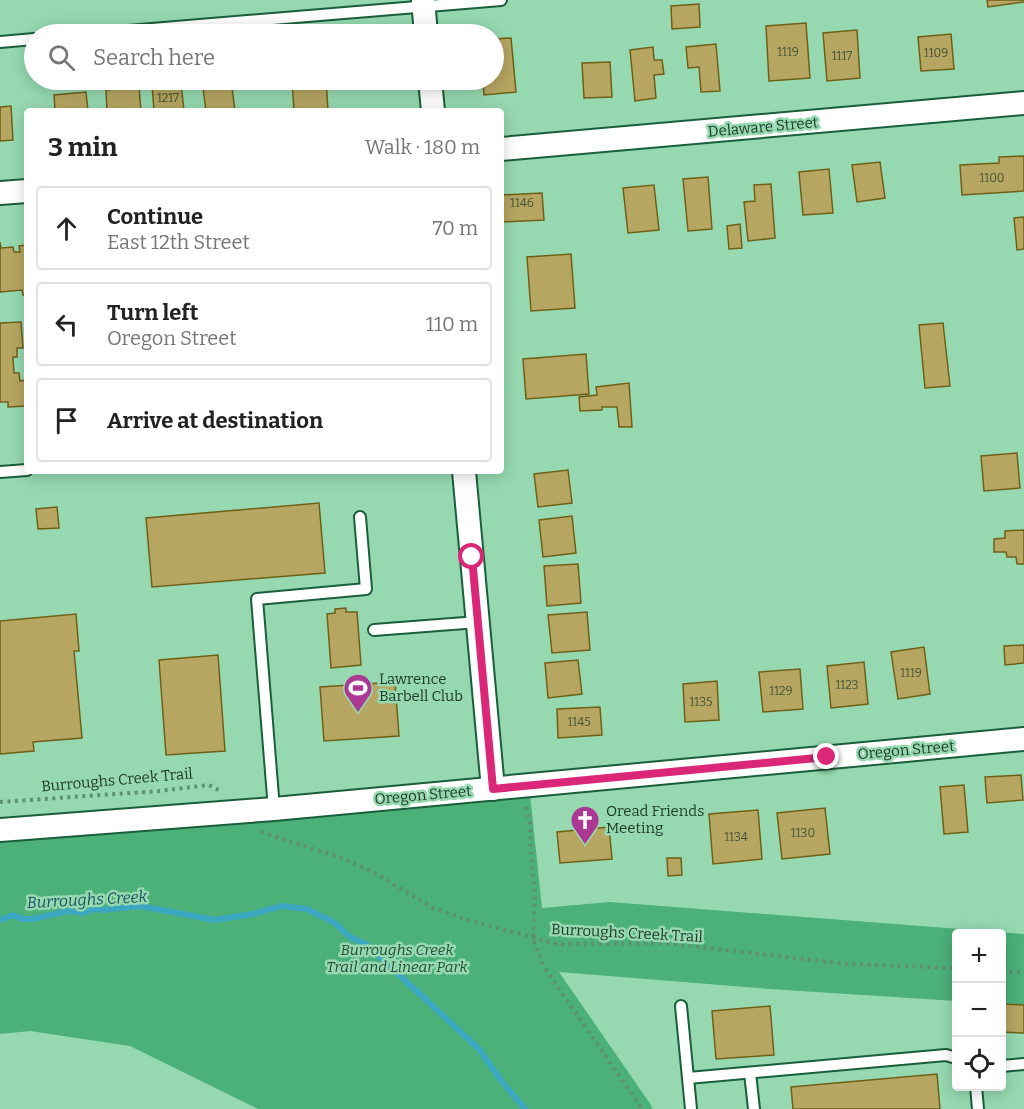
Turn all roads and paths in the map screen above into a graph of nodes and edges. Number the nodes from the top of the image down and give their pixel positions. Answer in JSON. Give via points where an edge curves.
{"nodes":[{"id":1,"x":501,"y":0,"type":"edge"},
{"id":2,"x":423,"y":3,"type":"edge"},
{"id":3,"x":199,"y":24,"type":"edge"},
{"id":4,"x":425,"y":24,"type":"edge"},
{"id":5,"x":24,"y":40,"type":"edge"},
{"id":6,"x":0,"y":42,"type":"edge"},
{"id":7,"x":431,"y":90,"type":"edge"},
{"id":8,"x":1024,"y":104,"type":"edge"},
{"id":9,"x":433,"y":108,"type":"edge"},
{"id":10,"x":504,"y":149,"type":"edge"},
{"id":11,"x":24,"y":191,"type":"edge"},
{"id":12,"x":0,"y":194,"type":"edge"},
{"id":13,"x":24,"y":470,"type":"edge"},
{"id":14,"x":0,"y":472,"type":"edge"},
{"id":15,"x":464,"y":474,"type":"edge"},
{"id":16,"x":360,"y":517,"type":"dead end"},
{"id":17,"x":478,"y":622,"type":"junction"},
{"id":18,"x":374,"y":630,"type":"dead end"},
{"id":19,"x":1024,"y":739,"type":"edge"},
{"id":20,"x":523,"y":785,"type":"junction"},
{"id":21,"x":493,"y":789,"type":"junction"},
{"id":22,"x":224,"y":794,"type":"dead end"},
{"id":23,"x":0,"y":802,"type":"edge"},
{"id":24,"x":274,"y":809,"type":"junction"},
{"id":25,"x":255,"y":827,"type":"dead end"},
{"id":26,"x":0,"y":830,"type":"edge"},
{"id":27,"x":533,"y":939,"type":"junction"},
{"id":28,"x":952,"y":968,"type":"edge"},
{"id":29,"x":1006,"y":971,"type":"edge"},
{"id":30,"x":1024,"y":973,"type":"edge"},
{"id":31,"x":681,"y":1006,"type":"dead end"},
{"id":32,"x":952,"y":1057,"type":"edge"},
{"id":33,"x":1024,"y":1064,"type":"edge"},
{"id":34,"x":1006,"y":1066,"type":"edge"},
{"id":35,"x":750,"y":1072,"type":"junction"},
{"id":36,"x":688,"y":1078,"type":"junction"},
{"id":37,"x":976,"y":1091,"type":"edge"},
{"id":38,"x":642,"y":1109,"type":"edge"},
{"id":39,"x":691,"y":1109,"type":"edge"},
{"id":40,"x":754,"y":1109,"type":"edge"},
{"id":41,"x":978,"y":1109,"type":"edge"}],
"edges":[{"from":1,"to":2,"type":"lane"},
{"from":2,"to":3,"type":"lane"},
{"from":2,"to":4,"type":"street"},
{"from":5,"to":6,"type":"lane"},
{"from":7,"to":9,"type":"street"},
{"from":8,"to":10,"type":"street","name":"Delaware Street"},
{"from":11,"to":12,"type":"street"},
{"from":13,"to":14,"type":"lane"},
{"from":15,"to":17,"type":"street"},
{"from":16,"to":24,"type":"lane","via":[[366,589],[257,599]]},
{"from":17,"to":18,"type":"lane"},
{"from":17,"to":21,"type":"street"},
{"from":19,"to":20,"type":"street","name":"Oregon Street"},
{"from":20,"to":21,"type":"street","name":"Oregon Street"},
{"from":20,"to":27,"type":"path","via":[[535,896]]},
{"from":21,"to":24,"type":"street","name":"Oregon Street"},
{"from":22,"to":23,"type":"path","name":"Burroughs Creek Trail","via":[[209,785]]},
{"from":24,"to":26,"type":"street","name":"Oregon Street"},
{"from":25,"to":27,"type":"path","name":"Burroughs Creek Trail","via":[[374,872],[434,908]]},
{"from":27,"to":28,"type":"path","name":"Burroughs Creek Trail","via":[[557,944],[665,943],[846,963]]},
{"from":27,"to":38,"type":"path","via":[[544,967]]},
{"from":29,"to":30,"type":"path"},
{"from":31,"to":36,"type":"lane"},
{"from":32,"to":35,"type":"lane"},
{"from":33,"to":34,"type":"lane"},
{"from":35,"to":36,"type":"lane"},
{"from":35,"to":40,"type":"lane"},
{"from":36,"to":39,"type":"lane"},
{"from":37,"to":41,"type":"lane"}]}
